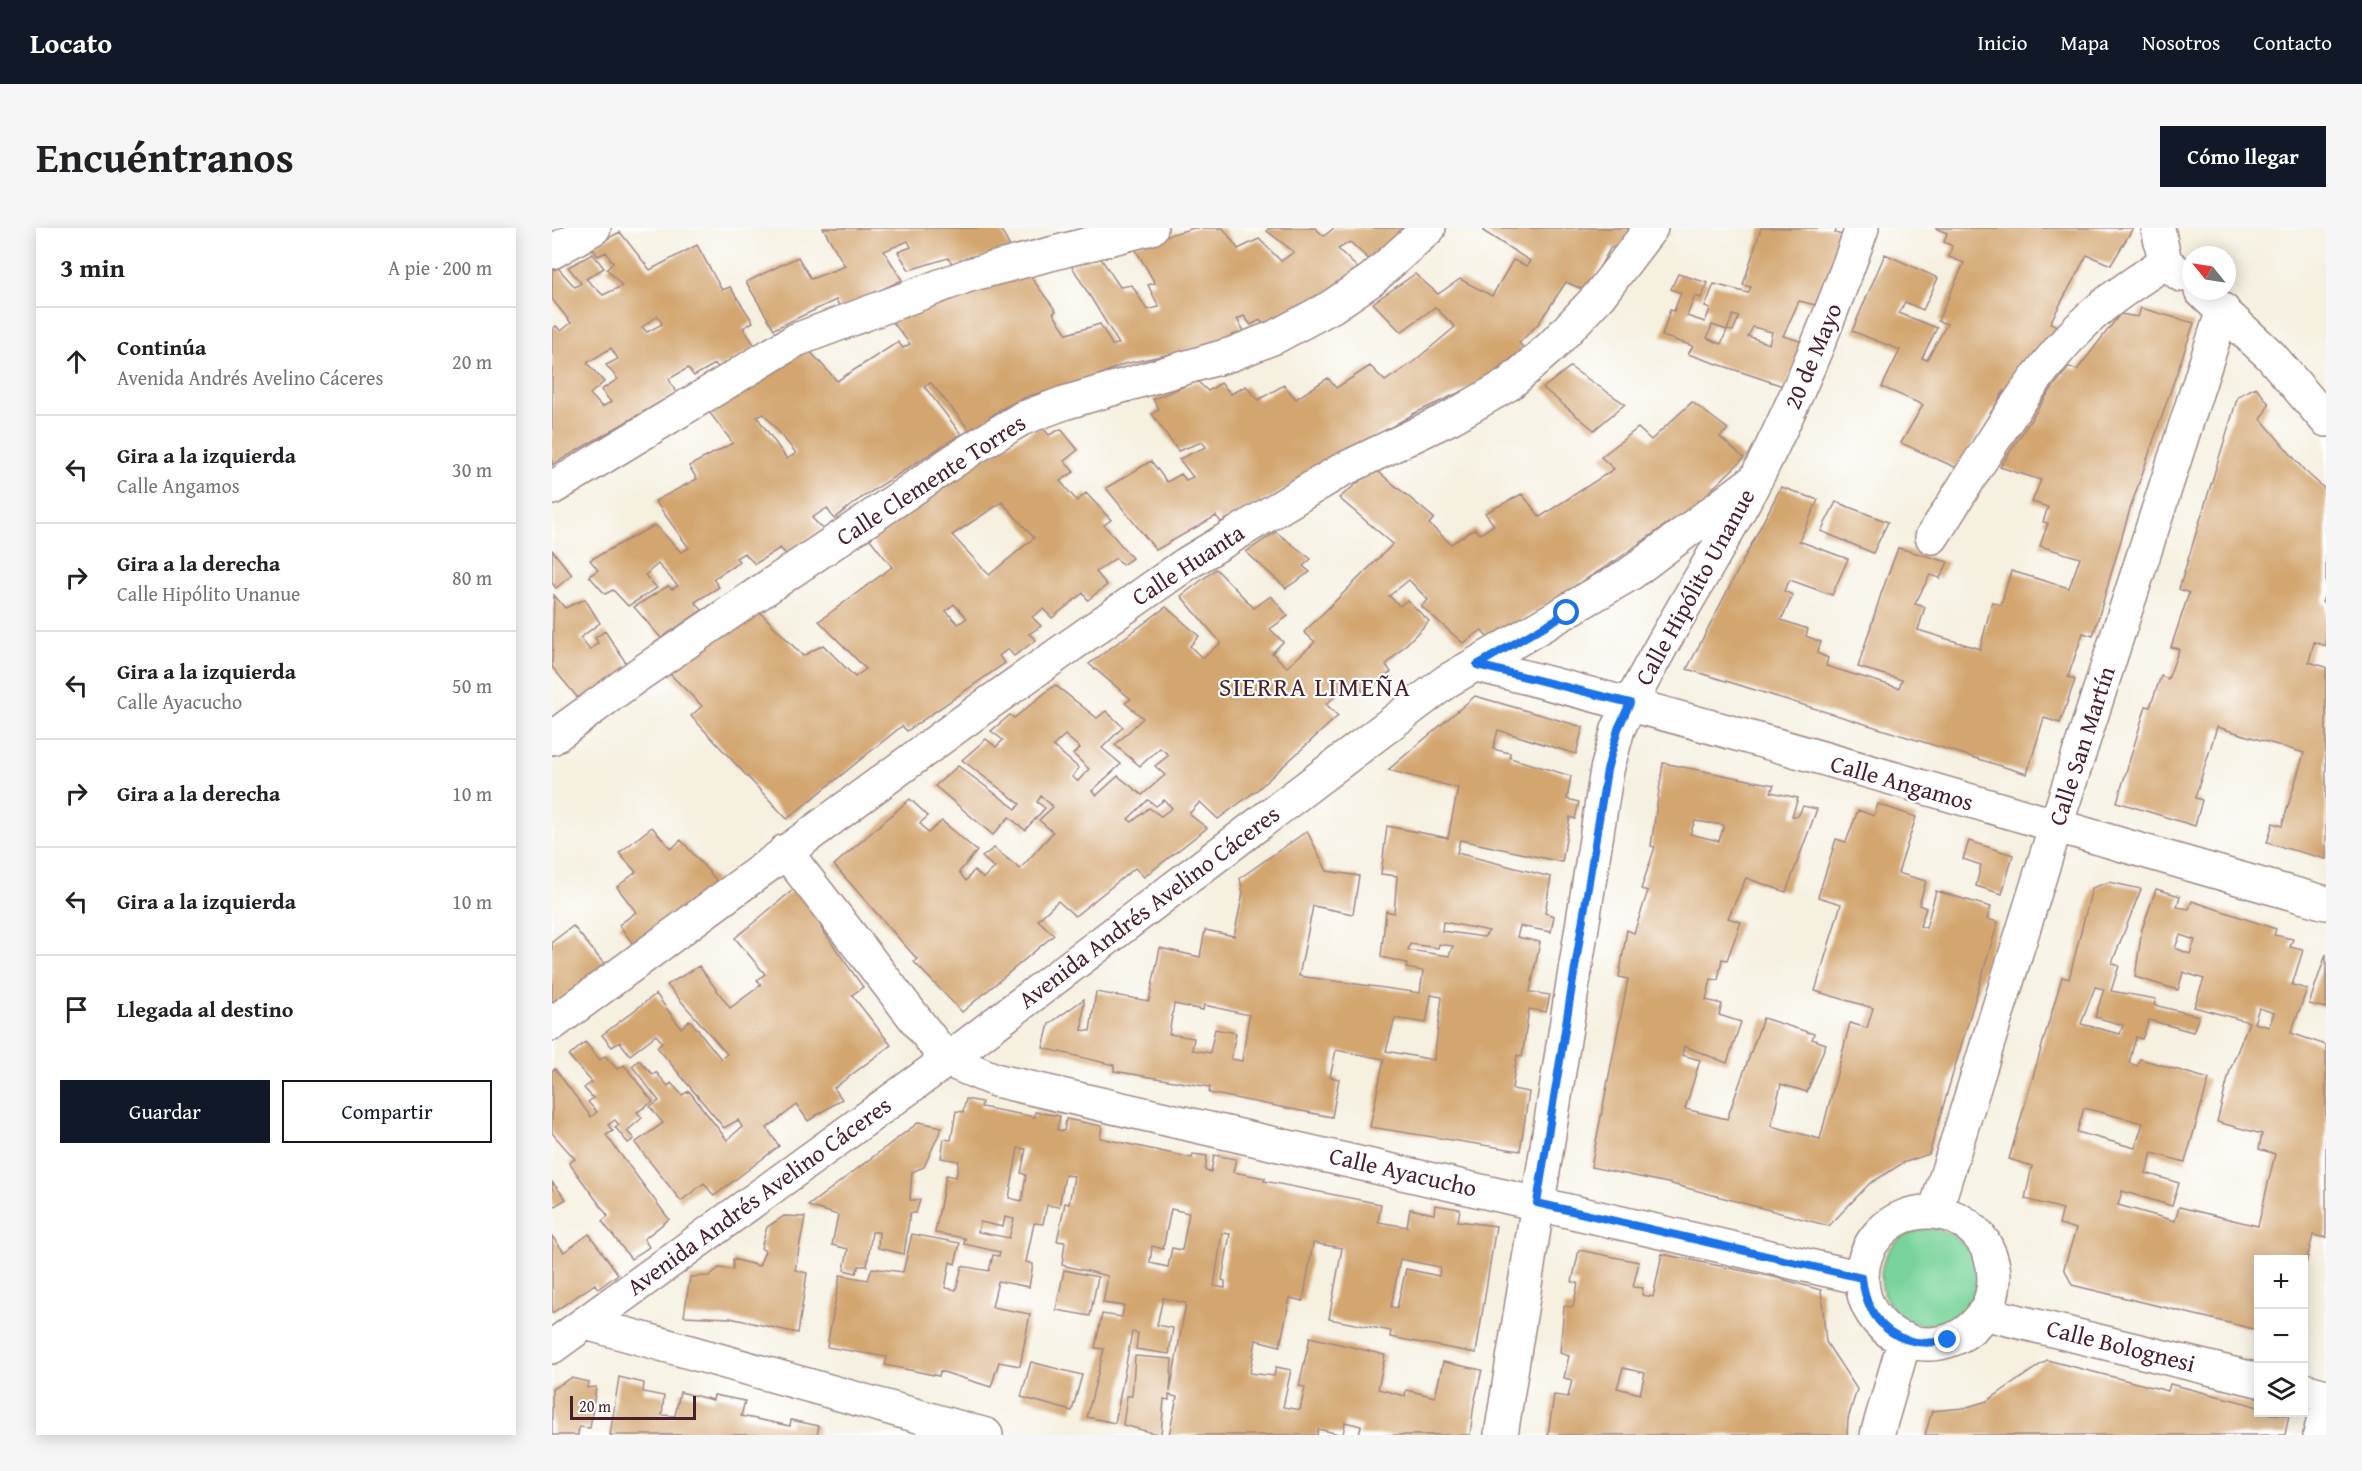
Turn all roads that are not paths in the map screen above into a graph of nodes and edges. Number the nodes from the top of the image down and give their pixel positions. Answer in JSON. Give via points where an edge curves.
{"nodes":[{"id":1,"x":594,"y":228,"type":"edge"},
{"id":2,"x":1151,"y":228,"type":"edge"},
{"id":3,"x":1429,"y":228,"type":"edge"},
{"id":4,"x":1652,"y":228,"type":"edge"},
{"id":5,"x":1862,"y":228,"type":"edge"},
{"id":6,"x":2158,"y":228,"type":"edge"},
{"id":7,"x":552,"y":252,"type":"edge"},
{"id":8,"x":2165,"y":262,"type":"junction"},
{"id":9,"x":2182,"y":276,"type":"edge"},
{"id":10,"x":2212,"y":300,"type":"edge"},
{"id":11,"x":2326,"y":420,"type":"edge"},
{"id":12,"x":1755,"y":480,"type":"junction"},
{"id":13,"x":552,"y":488,"type":"edge"},
{"id":14,"x":1932,"y":537,"type":"dead end"},
{"id":15,"x":1477,"y":665,"type":"junction"},
{"id":16,"x":1630,"y":703,"type":"junction"},
{"id":17,"x":552,"y":738,"type":"edge"},
{"id":18,"x":2055,"y":828,"type":"junction"},
{"id":19,"x":785,"y":851,"type":"junction"},
{"id":20,"x":2326,"y":903,"type":"edge"},
{"id":21,"x":552,"y":1024,"type":"edge"},
{"id":22,"x":947,"y":1060,"type":"junction"},
{"id":23,"x":1537,"y":1203,"type":"junction"},
{"id":24,"x":1935,"y":1212,"type":"junction"},
{"id":25,"x":1862,"y":1278,"type":"junction"},
{"id":26,"x":1983,"y":1313,"type":"junction"},
{"id":27,"x":586,"y":1323,"type":"junction"},
{"id":28,"x":1905,"y":1340,"type":"junction"},
{"id":29,"x":552,"y":1347,"type":"edge"},
{"id":30,"x":2254,"y":1379,"type":"edge"},
{"id":31,"x":2308,"y":1391,"type":"edge"},
{"id":32,"x":2326,"y":1396,"type":"edge"},
{"id":33,"x":2326,"y":1408,"type":"edge"},
{"id":34,"x":986,"y":1435,"type":"edge"},
{"id":35,"x":1501,"y":1435,"type":"edge"},
{"id":36,"x":1877,"y":1435,"type":"edge"},
{"id":37,"x":2320,"y":1435,"type":"edge"}],
"edges":[{"from":1,"to":7,"type":"street"},
{"from":2,"to":13,"type":"street","via":[[969,275],[796,340]]},
{"from":3,"to":17,"type":"street","name":"Calle Clemente Torres","via":[[1371,280],[1275,337],[1021,419],[648,668]]},
{"from":4,"to":19,"type":"street","name":"Calle Huanta","via":[[1599,296],[1509,384],[1452,417],[1340,471],[1186,564]]},
{"from":5,"to":12,"type":"street","name":"20 de Mayo","via":[[1801,389]]},
{"from":6,"to":8,"type":"street"},
{"from":8,"to":9,"type":"street"},
{"from":8,"to":14,"type":"street","via":[[2112,300],[2066,341]]},
{"from":10,"to":11,"type":"street","via":[[2270,355]]},
{"from":10,"to":18,"type":"street","name":"Calle San Martín"},
{"from":12,"to":15,"type":"street","name":"Avenida Andrés Avelino Cáceres","via":[[1630,574]]},
{"from":12,"to":16,"type":"street","name":"Calle Hipólito Unanue"},
{"from":15,"to":16,"type":"street","name":"Calle Angamos"},
{"from":15,"to":22,"type":"street","name":"Avenida Andrés Avelino Cáceres","via":[[1447,681]]},
{"from":16,"to":18,"type":"street","name":"Calle Angamos"},
{"from":16,"to":23,"type":"street","name":"Calle Hipólito Unanue","via":[[1607,770]]},
{"from":18,"to":20,"type":"street","name":"Calle Angamos"},
{"from":18,"to":24,"type":"street","name":"Calle San Martín"},
{"from":19,"to":21,"type":"street","name":"Calle Huanta"},
{"from":19,"to":22,"type":"street"},
{"from":22,"to":23,"type":"street","name":"Calle Ayacucho","via":[[995,1080]]},
{"from":22,"to":27,"type":"street","name":"Avenida Andrés Avelino Cáceres"},
{"from":23,"to":25,"type":"street","name":"Calle Ayacucho"},
{"from":23,"to":35,"type":"street","name":"Calle Hipólito Unanue"},
{"from":24,"to":25,"type":"street","via":[[1899,1218],[1884,1229],[1864,1260]]},
{"from":24,"to":26,"type":"street","via":[[1970,1227],[1991,1258],[1994,1277]]},
{"from":25,"to":28,"type":"street","via":[[1864,1294],[1878,1322]]},
{"from":26,"to":28,"type":"street","via":[[1974,1325],[1948,1340],[1934,1344]]},
{"from":26,"to":30,"type":"street","name":"Calle Bolognesi"},
{"from":27,"to":29,"type":"street","name":"Avenida Andrés Avelino Cáceres"},
{"from":27,"to":34,"type":"street"},
{"from":28,"to":36,"type":"street"},
{"from":31,"to":32,"type":"street"},
{"from":33,"to":37,"type":"street"}]}
